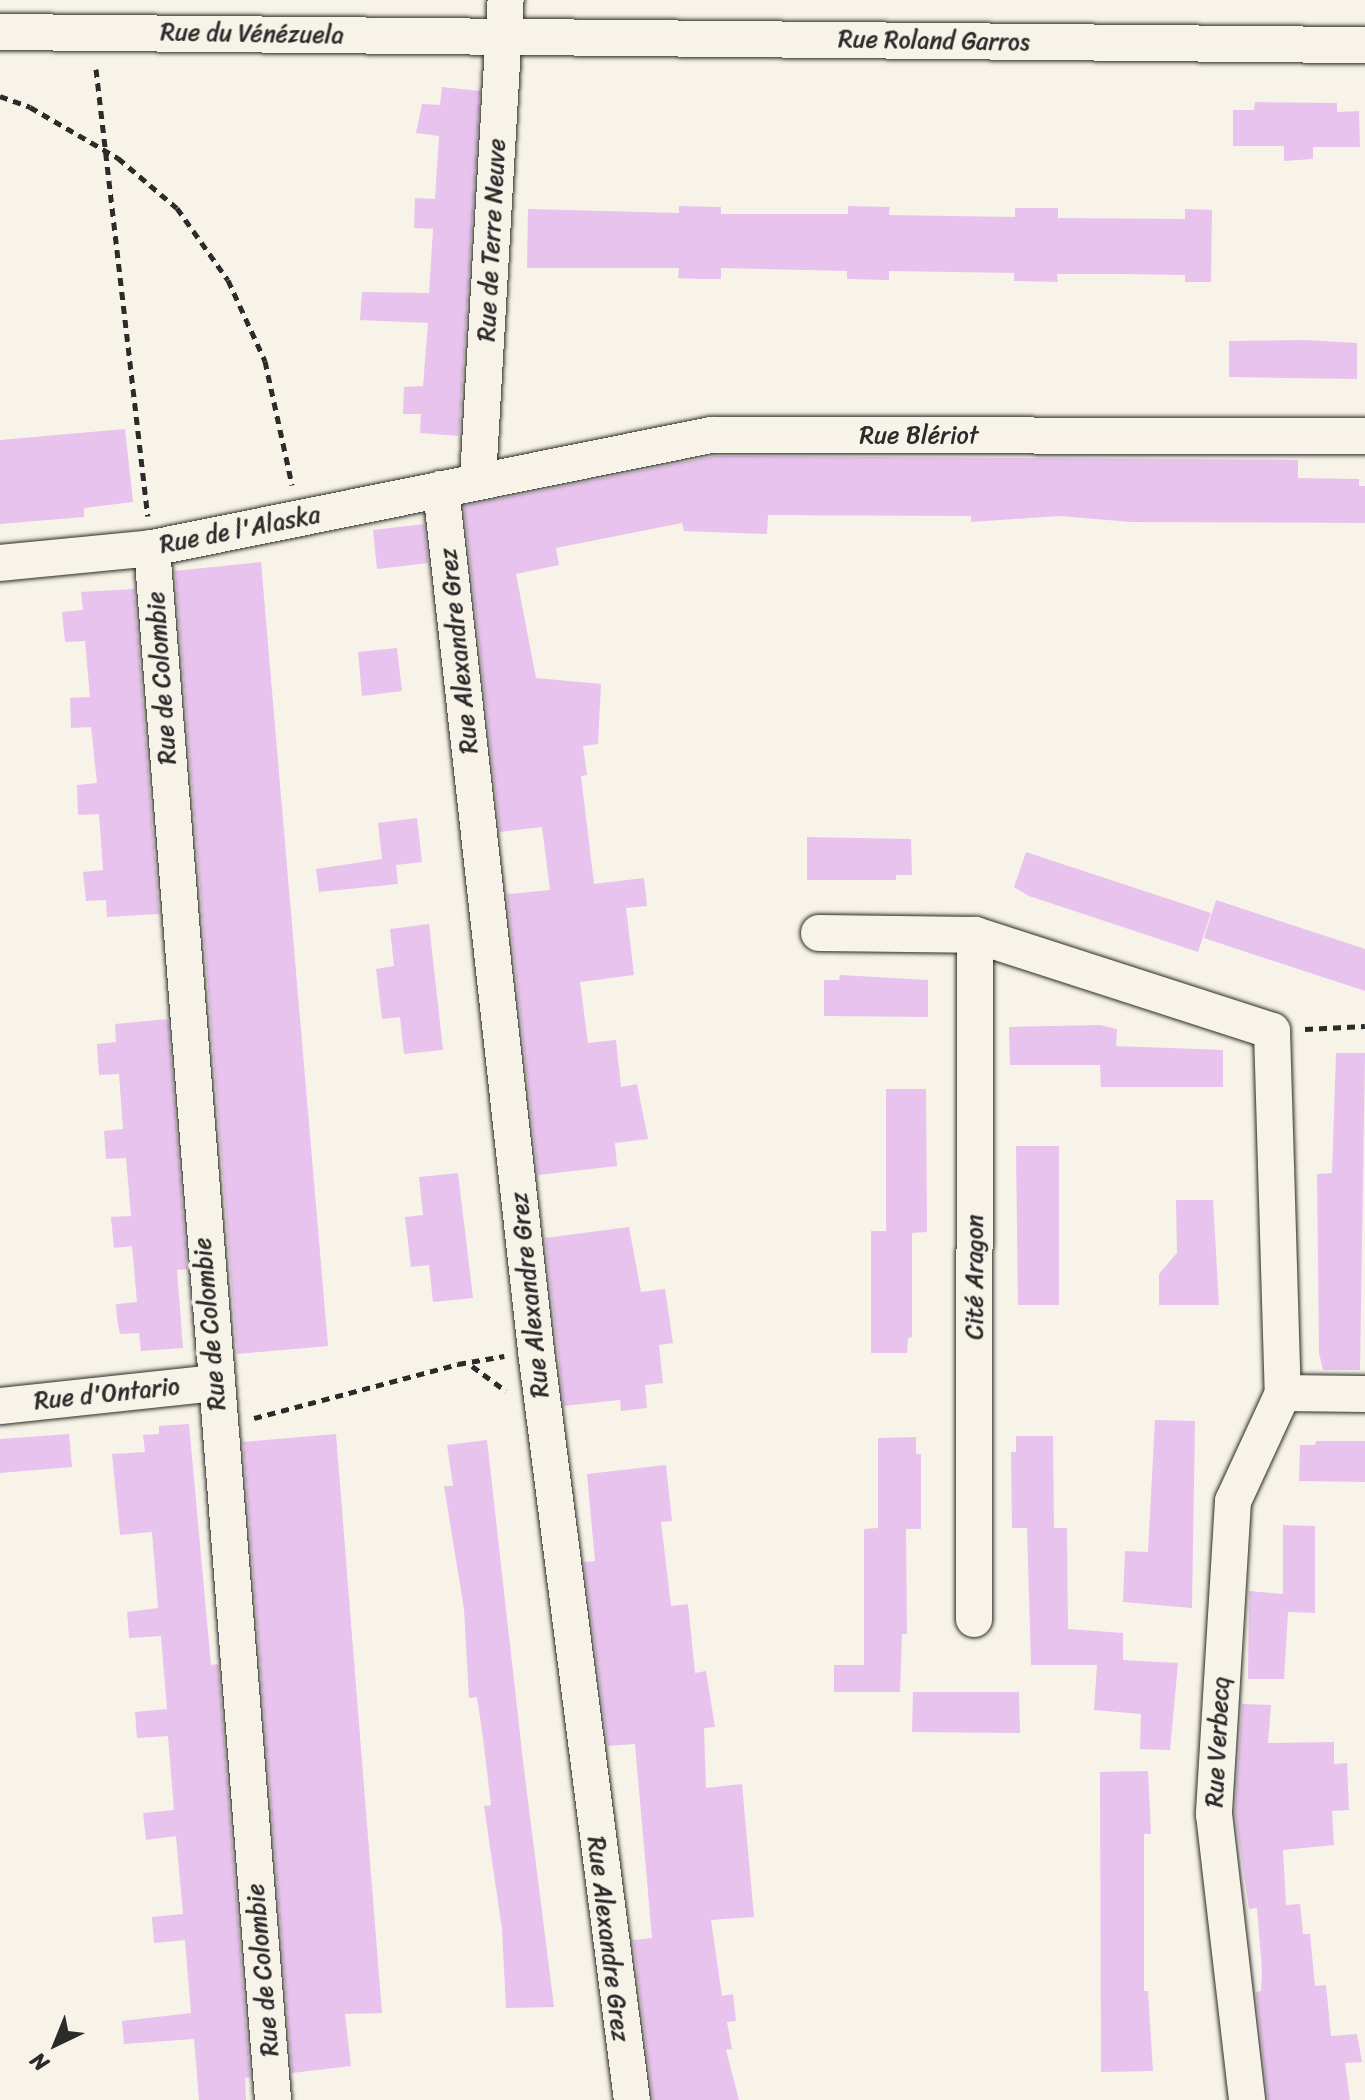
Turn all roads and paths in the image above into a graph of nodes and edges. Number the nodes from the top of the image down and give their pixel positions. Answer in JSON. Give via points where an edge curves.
{"nodes":[{"id":1,"x":506,"y":0,"type":"edge"},
{"id":2,"x":0,"y":32,"type":"edge"},
{"id":3,"x":92,"y":32,"type":"junction"},
{"id":4,"x":504,"y":36,"type":"junction"},
{"id":5,"x":1365,"y":45,"type":"edge"},
{"id":6,"x":0,"y":96,"type":"edge"},
{"id":7,"x":105,"y":150,"type":"junction"},
{"id":8,"x":1365,"y":436,"type":"edge"},
{"id":9,"x":478,"y":479,"type":"junction"},
{"id":10,"x":441,"y":489,"type":"junction"},
{"id":11,"x":299,"y":518,"type":"junction"},
{"id":12,"x":152,"y":548,"type":"junction"},
{"id":13,"x":0,"y":563,"type":"edge"},
{"id":14,"x":819,"y":933,"type":"dead end"},
{"id":15,"x":975,"y":935,"type":"junction"},
{"id":16,"x":1365,"y":1026,"type":"edge"},
{"id":17,"x":1272,"y":1031,"type":"junction"},
{"id":18,"x":536,"y":1351,"type":"junction"},
{"id":19,"x":472,"y":1365,"type":"junction"},
{"id":20,"x":214,"y":1383,"type":"junction"},
{"id":21,"x":1283,"y":1393,"type":"junction"},
{"id":22,"x":510,"y":1394,"type":"dead end"},
{"id":23,"x":1365,"y":1394,"type":"edge"},
{"id":24,"x":0,"y":1406,"type":"edge"},
{"id":25,"x":218,"y":1428,"type":"junction"},
{"id":26,"x":974,"y":1619,"type":"dead end"},
{"id":27,"x":273,"y":2100,"type":"edge"},
{"id":28,"x":632,"y":2100,"type":"edge"},
{"id":29,"x":1247,"y":2100,"type":"edge"}],
"edges":[{"from":1,"to":4,"type":"street","name":"Rue de Terre Neuve"},
{"from":2,"to":3,"type":"street","name":"Rue du Vénézuela"},
{"from":3,"to":4,"type":"street","name":"Rue du Vénézuela"},
{"from":3,"to":7,"type":"path"},
{"from":4,"to":5,"type":"street","name":"Rue Roland Garros"},
{"from":4,"to":9,"type":"street","name":"Rue de Terre Neuve"},
{"from":6,"to":7,"type":"path"},
{"from":7,"to":11,"type":"path","via":[[177,208],[228,280],[265,361]]},
{"from":7,"to":12,"type":"path"},
{"from":8,"to":9,"type":"street","name":"Rue Blériot","via":[[711,435]]},
{"from":9,"to":10,"type":"street","name":"Rue de l'Alaska"},
{"from":10,"to":11,"type":"street","name":"Rue de l'Alaska"},
{"from":10,"to":18,"type":"street","name":"Rue Alexandre Grez"},
{"from":11,"to":12,"type":"street","name":"Rue de l'Alaska"},
{"from":12,"to":13,"type":"street","name":"Rue de l'Alaska"},
{"from":12,"to":20,"type":"street","name":"Rue de Colombie"},
{"from":14,"to":15,"type":"street"},
{"from":15,"to":17,"type":"street"},
{"from":15,"to":26,"type":"street","name":"Cité Aragon"},
{"from":16,"to":17,"type":"path"},
{"from":17,"to":21,"type":"street"},
{"from":18,"to":19,"type":"path"},
{"from":18,"to":28,"type":"street","name":"Rue Alexandre Grez"},
{"from":19,"to":22,"type":"path"},
{"from":19,"to":25,"type":"path","via":[[458,1364]]},
{"from":20,"to":24,"type":"street","name":"Rue d'Ontario"},
{"from":20,"to":25,"type":"street","name":"Rue de Colombie"},
{"from":21,"to":23,"type":"street"},
{"from":21,"to":29,"type":"street","name":"Rue Verbecq","via":[[1233,1501],[1214,1814]]},
{"from":25,"to":27,"type":"street","name":"Rue de Colombie"}]}
